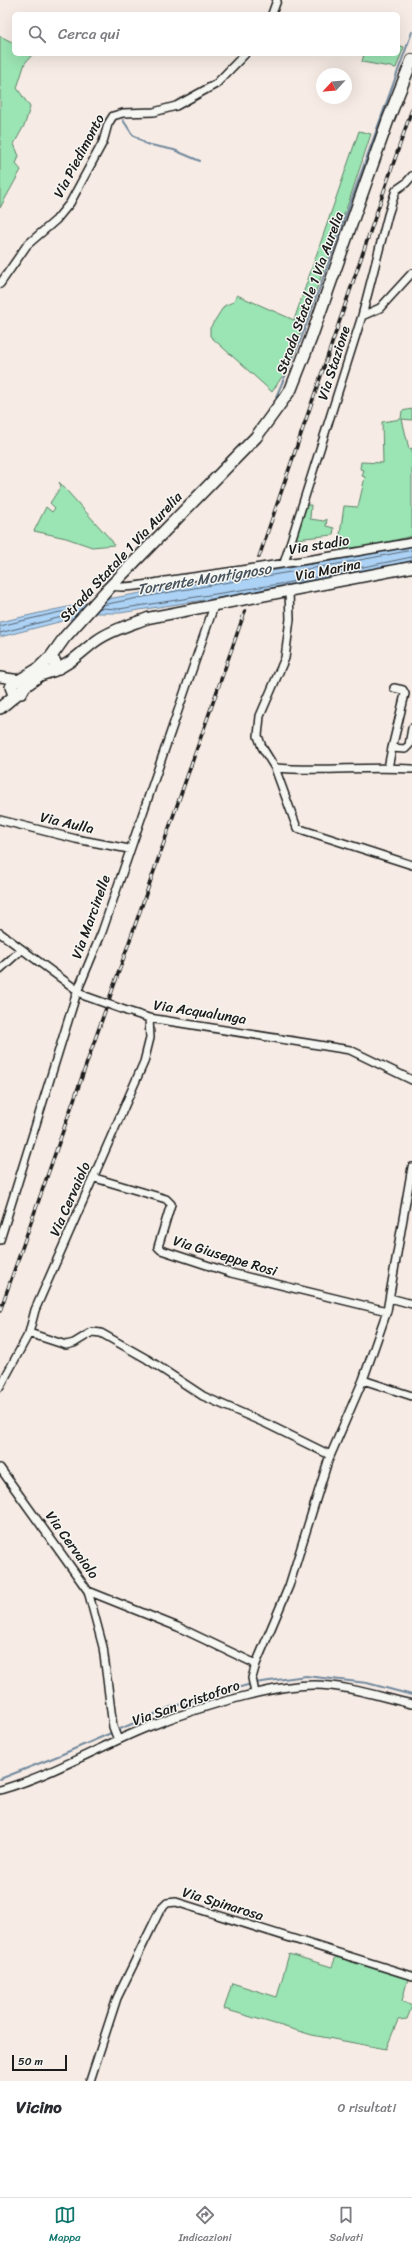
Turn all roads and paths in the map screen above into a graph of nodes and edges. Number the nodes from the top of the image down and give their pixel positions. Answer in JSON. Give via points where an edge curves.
{"nodes":[{"id":1,"x":277,"y":0,"type":"edge"},
{"id":2,"x":273,"y":12,"type":"edge"},
{"id":3,"x":243,"y":56,"type":"edge"},
{"id":4,"x":412,"y":60,"type":"edge"},
{"id":5,"x":412,"y":176,"type":"edge"},
{"id":6,"x":412,"y":273,"type":"edge"},
{"id":7,"x":0,"y":284,"type":"edge"},
{"id":8,"x":362,"y":316,"type":"junction"},
{"id":9,"x":412,"y":542,"type":"edge"},
{"id":10,"x":284,"y":563,"type":"junction"},
{"id":11,"x":412,"y":567,"type":"edge"},
{"id":12,"x":110,"y":588,"type":"junction"},
{"id":13,"x":289,"y":592,"type":"junction"},
{"id":14,"x":214,"y":606,"type":"junction"},
{"id":15,"x":54,"y":664,"type":"junction"},
{"id":16,"x":0,"y":678,"type":"edge"},
{"id":17,"x":15,"y":687,"type":"junction"},
{"id":18,"x":394,"y":688,"type":"dead end"},
{"id":19,"x":3,"y":705,"type":"edge"},
{"id":20,"x":412,"y":728,"type":"edge"},
{"id":21,"x":392,"y":748,"type":"junction"},
{"id":22,"x":275,"y":768,"type":"junction"},
{"id":23,"x":388,"y":768,"type":"junction"},
{"id":24,"x":412,"y":769,"type":"edge"},
{"id":25,"x":0,"y":820,"type":"edge"},
{"id":26,"x":129,"y":849,"type":"junction"},
{"id":27,"x":412,"y":865,"type":"edge"},
{"id":28,"x":0,"y":934,"type":"edge"},
{"id":29,"x":22,"y":950,"type":"junction"},
{"id":30,"x":0,"y":969,"type":"edge"},
{"id":31,"x":77,"y":992,"type":"junction"},
{"id":32,"x":149,"y":1018,"type":"junction"},
{"id":33,"x":412,"y":1080,"type":"edge"},
{"id":34,"x":412,"y":1167,"type":"edge"},
{"id":35,"x":95,"y":1178,"type":"junction"},
{"id":36,"x":0,"y":1240,"type":"edge"},
{"id":37,"x":390,"y":1298,"type":"junction"},
{"id":38,"x":412,"y":1304,"type":"edge"},
{"id":39,"x":387,"y":1311,"type":"junction"},
{"id":40,"x":29,"y":1333,"type":"junction"},
{"id":41,"x":363,"y":1380,"type":"junction"},
{"id":42,"x":0,"y":1387,"type":"edge"},
{"id":43,"x":412,"y":1396,"type":"edge"},
{"id":44,"x":330,"y":1455,"type":"junction"},
{"id":45,"x":0,"y":1468,"type":"edge"},
{"id":46,"x":88,"y":1591,"type":"junction"},
{"id":47,"x":256,"y":1664,"type":"junction"},
{"id":48,"x":255,"y":1691,"type":"junction"},
{"id":49,"x":412,"y":1704,"type":"edge"},
{"id":50,"x":118,"y":1739,"type":"junction"},
{"id":51,"x":0,"y":1790,"type":"edge"},
{"id":52,"x":412,"y":1976,"type":"edge"},
{"id":53,"x":90,"y":2081,"type":"edge"}],
"edges":[{"from":1,"to":2,"type":"street"},
{"from":3,"to":7,"type":"street","name":"Via Piedimonto","via":[[216,84],[176,106],[154,112],[123,113],[113,116],[103,142],[70,203],[56,220],[27,245]]},
{"from":4,"to":12,"type":"main road","name":"Strada Statale 1 Via Aurelia","via":[[291,389],[256,437]]},
{"from":5,"to":8,"type":"street","name":"Via Stazione","via":[[396,190]]},
{"from":6,"to":8,"type":"street","via":[[380,308]]},
{"from":8,"to":10,"type":"street","name":"Via Stazione"},
{"from":9,"to":10,"type":"street","name":"Via stadio"},
{"from":10,"to":12,"type":"street","name":"Via stadio"},
{"from":11,"to":13,"type":"main road","name":"Via Marina"},
{"from":12,"to":15,"type":"main road","name":"Strada Statale 1 Via Aurelia","via":[[57,648]]},
{"from":13,"to":14,"type":"main road","name":"Via Marina"},
{"from":13,"to":22,"type":"street","via":[[290,619],[285,658],[258,725],[262,747]]},
{"from":14,"to":15,"type":"main road","name":"Via Marina","via":[[148,618],[112,631],[96,640],[71,662]]},
{"from":14,"to":26,"type":"street","name":"Via Marcinelle"},
{"from":15,"to":17,"type":"main road","via":[[21,693]]},
{"from":16,"to":17,"type":"street"},
{"from":17,"to":19,"type":"main road"},
{"from":18,"to":21,"type":"street","via":[[403,690],[405,694]]},
{"from":20,"to":21,"type":"street","via":[[409,745],[405,749]]},
{"from":21,"to":23,"type":"street"},
{"from":22,"to":23,"type":"street"},
{"from":22,"to":27,"type":"street","via":[[297,828]]},
{"from":23,"to":24,"type":"street"},
{"from":25,"to":26,"type":"street","name":"Via Aulla"},
{"from":26,"to":31,"type":"street","name":"Via Marcinelle","via":[[102,932]]},
{"from":28,"to":29,"type":"street","name":"Via Acqualunga"},
{"from":29,"to":30,"type":"street"},
{"from":29,"to":31,"type":"street","name":"Via Acqualunga"},
{"from":31,"to":32,"type":"street","name":"Via Acqualunga","bridge":true},
{"from":31,"to":36,"type":"street","name":"Via Marcinelle"},
{"from":32,"to":33,"type":"street","name":"Via Acqualunga","via":[[350,1050]]},
{"from":32,"to":35,"type":"street","name":"Via Cervaiolo","via":[[150,1038],[144,1062]]},
{"from":34,"to":37,"type":"street"},
{"from":35,"to":39,"type":"street","name":"Via Giuseppe Rosi","via":[[166,1199],[171,1204],[158,1247],[161,1250],[232,1273]]},
{"from":35,"to":40,"type":"street","name":"Via Cervaiolo","via":[[35,1310]]},
{"from":37,"to":38,"type":"street"},
{"from":37,"to":39,"type":"street"},
{"from":39,"to":41,"type":"street"},
{"from":40,"to":42,"type":"street","name":"Via Cervaiolo"},
{"from":40,"to":44,"type":"street","via":[[66,1345],[92,1332],[101,1333],[147,1359],[203,1396]]},
{"from":41,"to":43,"type":"street"},
{"from":41,"to":44,"type":"street"},
{"from":44,"to":47,"type":"street","via":[[289,1586]]},
{"from":45,"to":46,"type":"street","name":"Via Cervaiolo"},
{"from":46,"to":47,"type":"street","via":[[178,1627]]},
{"from":46,"to":50,"type":"street","name":"Via Cervaiolo","via":[[107,1668],[113,1728]]},
{"from":47,"to":48,"type":"street","via":[[252,1678]]},
{"from":48,"to":49,"type":"street","name":"Via San Cristoforo","via":[[315,1685],[342,1688]]},
{"from":48,"to":50,"type":"street","name":"Via San Cristoforo"},
{"from":50,"to":51,"type":"street","name":"Via San Cristoforo","via":[[51,1772]]},
{"from":52,"to":53,"type":"street","name":"Via Spinarosa","via":[[176,1902],[167,1903],[160,1910],[117,1998]]}]}
